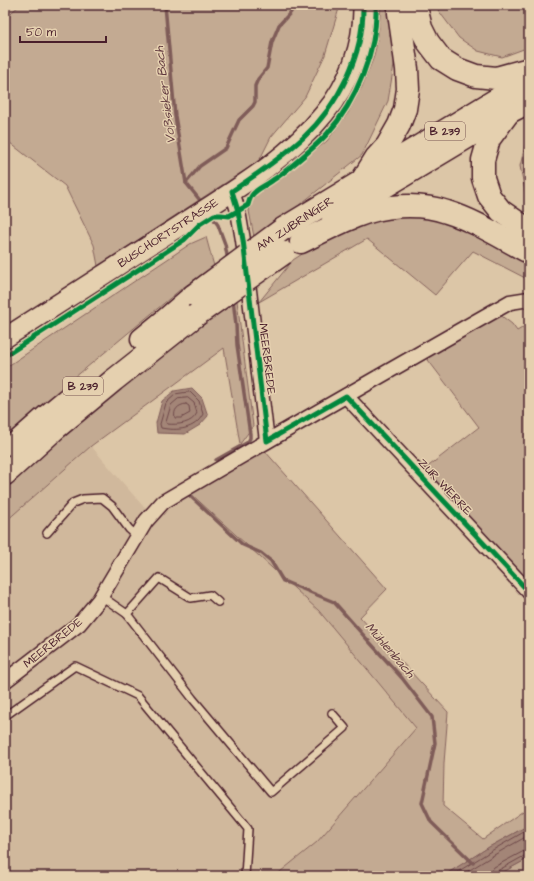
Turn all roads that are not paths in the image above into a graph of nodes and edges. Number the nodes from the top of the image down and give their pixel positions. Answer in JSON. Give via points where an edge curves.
{"nodes":[{"id":1,"x":363,"y":5,"type":"edge"},
{"id":2,"x":398,"y":5,"type":"edge"},
{"id":3,"x":417,"y":5,"type":"edge"},
{"id":4,"x":529,"y":69,"type":"edge"},
{"id":5,"x":529,"y":80,"type":"edge"},
{"id":6,"x":529,"y":102,"type":"edge"},
{"id":7,"x":509,"y":112,"type":"junction"},
{"id":8,"x":361,"y":182,"type":"junction"},
{"id":9,"x":232,"y":192,"type":"junction"},
{"id":10,"x":529,"y":229,"type":"edge"},
{"id":11,"x":293,"y":247,"type":"junction"},
{"id":12,"x":529,"y":252,"type":"edge"},
{"id":13,"x":529,"y":299,"type":"edge"},
{"id":14,"x":5,"y":338,"type":"edge"},
{"id":15,"x":346,"y":396,"type":"junction"},
{"id":16,"x":267,"y":440,"type":"junction"},
{"id":17,"x":5,"y":454,"type":"edge"},
{"id":18,"x":5,"y":474,"type":"edge"},
{"id":19,"x":47,"y":533,"type":"dead end"},
{"id":20,"x":136,"y":536,"type":"junction"},
{"id":21,"x":529,"y":592,"type":"edge"},
{"id":22,"x":101,"y":596,"type":"junction"},
{"id":23,"x":218,"y":602,"type":"dead end"},
{"id":24,"x":127,"y":614,"type":"junction"},
{"id":25,"x":5,"y":681,"type":"edge"},
{"id":26,"x":332,"y":713,"type":"dead end"},
{"id":27,"x":5,"y":716,"type":"edge"},
{"id":28,"x":245,"y":876,"type":"edge"}],
"edges":[{"from":1,"to":9,"type":"main road","name":"BUSCHORTSTRASSE","via":[[359,44],[351,67],[325,113],[303,138]]},
{"from":2,"to":8,"type":"highway","via":[[407,69],[406,109],[387,146]]},
{"from":3,"to":4,"type":"highway","via":[[421,28],[428,42],[441,59],[457,70],[476,76],[496,78]]},
{"from":5,"to":8,"type":"highway","name":"AM ZUBRINGER","number":"B 239"},
{"from":6,"to":7,"type":"highway","name":"AM ZUBRINGER","number":"B 239"},
{"from":7,"to":10,"type":"highway","via":[[489,140],[483,160],[483,178],[489,196],[501,211]]},
{"from":7,"to":11,"type":"highway","name":"AM ZUBRINGER","number":"B 239","via":[[379,190]]},
{"from":8,"to":17,"type":"highway","name":"AM ZUBRINGER","number":"B 239","bridge":true,"via":[[283,229],[194,295],[47,416]]},
{"from":9,"to":14,"type":"main road","name":"BUSCHORTSTRASSE"},
{"from":9,"to":16,"type":"street","name":"MEERBREDE","via":[[242,232]]},
{"from":11,"to":12,"type":"highway","via":[[355,216],[403,206],[446,211],[475,223]]},
{"from":11,"to":18,"type":"highway","name":"AM ZUBRINGER","number":"B 239","bridge":true,"via":[[195,316],[56,428]]},
{"from":13,"to":15,"type":"street","name":"MEERBREDE","via":[[510,302]]},
{"from":15,"to":16,"type":"street","name":"MEERBREDE"},
{"from":15,"to":21,"type":"street","name":"ZUR WERRE"},
{"from":16,"to":20,"type":"street","name":"MEERBREDE","via":[[163,502]]},
{"from":19,"to":20,"type":"lane","via":[[73,503],[83,499],[102,498],[112,506]]},
{"from":20,"to":22,"type":"street","name":"MEERBREDE"},
{"from":22,"to":24,"type":"lane"},
{"from":22,"to":25,"type":"street","name":"MEERBREDE","via":[[79,624]]},
{"from":23,"to":24,"type":"lane","via":[[210,595],[191,598],[159,578]]},
{"from":24,"to":26,"type":"lane","via":[[193,699],[271,792],[345,728]]},
{"from":27,"to":28,"type":"lane","via":[[75,666],[138,696],[248,829]]}]}
